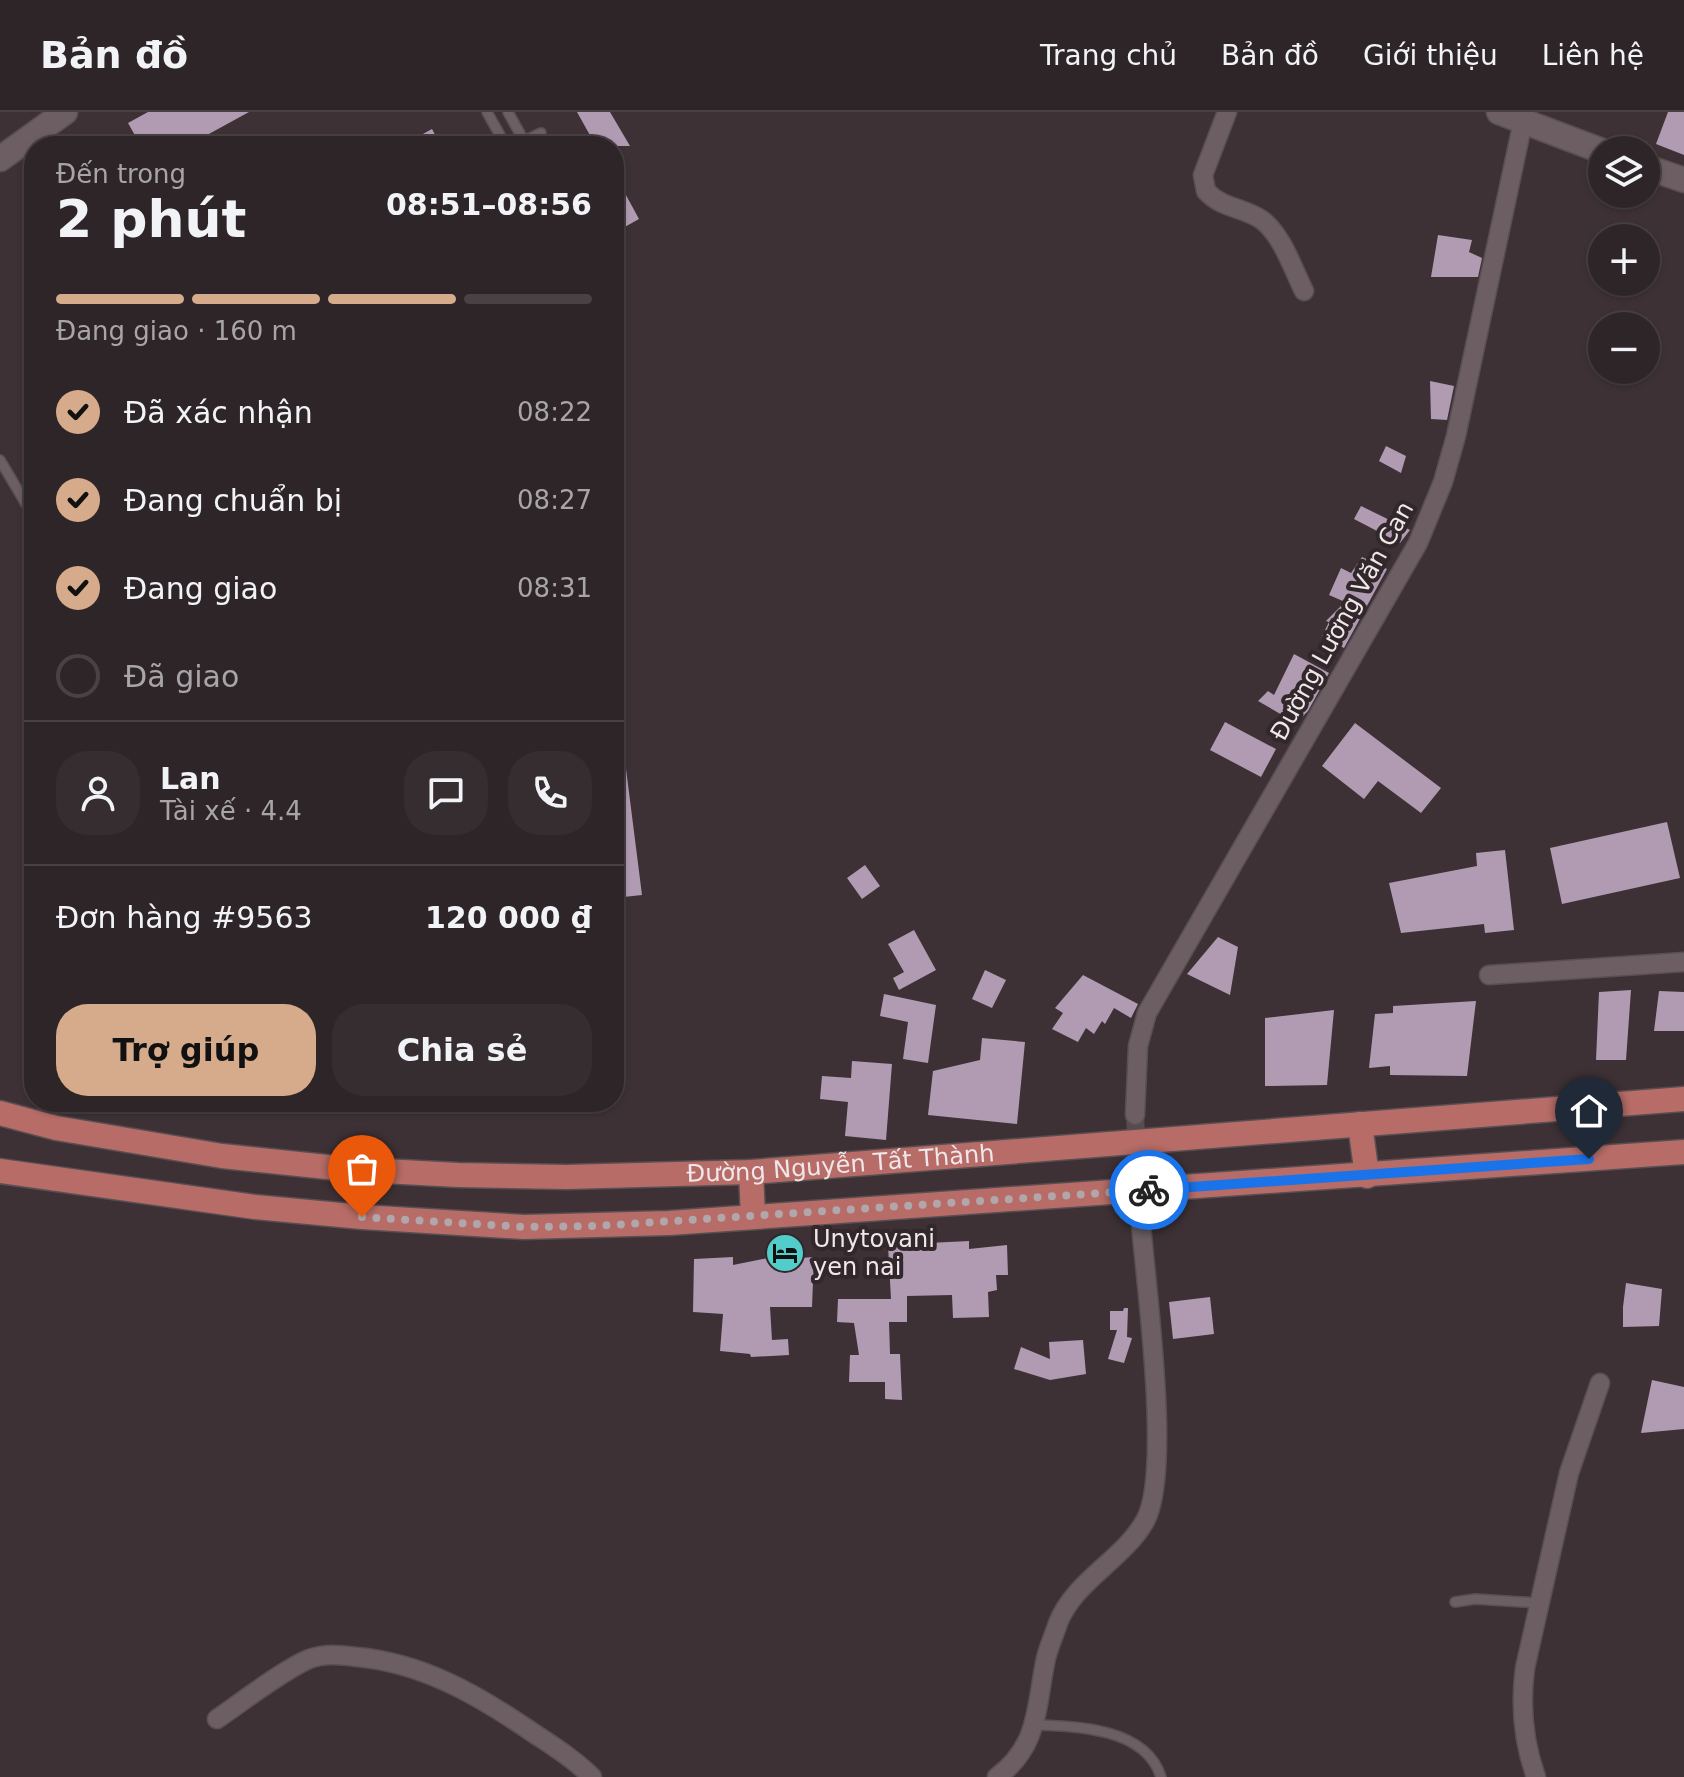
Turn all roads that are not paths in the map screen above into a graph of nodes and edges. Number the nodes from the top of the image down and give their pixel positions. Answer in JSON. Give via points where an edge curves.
{"nodes":[{"id":1,"x":65,"y":112,"type":"edge"},
{"id":2,"x":487,"y":112,"type":"edge"},
{"id":3,"x":508,"y":112,"type":"edge"},
{"id":4,"x":1227,"y":112,"type":"edge"},
{"id":5,"x":1499,"y":112,"type":"edge"},
{"id":6,"x":1524,"y":116,"type":"edge"},
{"id":7,"x":541,"y":133,"type":"dead end"},
{"id":8,"x":32,"y":136,"type":"edge"},
{"id":9,"x":500,"y":136,"type":"edge"},
{"id":10,"x":521,"y":136,"type":"edge"},
{"id":11,"x":535,"y":136,"type":"edge"},
{"id":12,"x":24,"y":142,"type":"edge"},
{"id":13,"x":1588,"y":145,"type":"edge"},
{"id":14,"x":0,"y":159,"type":"edge"},
{"id":15,"x":1660,"y":172,"type":"edge"},
{"id":16,"x":1684,"y":180,"type":"edge"},
{"id":17,"x":1304,"y":291,"type":"dead end"},
{"id":18,"x":0,"y":460,"type":"edge"},
{"id":19,"x":24,"y":501,"type":"edge"},
{"id":20,"x":1684,"y":962,"type":"edge"},
{"id":21,"x":1489,"y":975,"type":"dead end"},
{"id":22,"x":1684,"y":1099,"type":"edge"},
{"id":23,"x":0,"y":1113,"type":"edge"},
{"id":24,"x":1135,"y":1115,"type":"tunnel mouth"},
{"id":25,"x":1360,"y":1124,"type":"junction"},
{"id":26,"x":1684,"y":1152,"type":"edge"},
{"id":27,"x":0,"y":1171,"type":"edge"},
{"id":28,"x":751,"y":1172,"type":"junction"},
{"id":29,"x":1367,"y":1176,"type":"junction"},
{"id":30,"x":753,"y":1217,"type":"junction"},
{"id":31,"x":1141,"y":1224,"type":"tunnel mouth"},
{"id":32,"x":1600,"y":1383,"type":"dead end"},
{"id":33,"x":1455,"y":1602,"type":"dead end"},
{"id":34,"x":1540,"y":1603,"type":"junction"},
{"id":35,"x":217,"y":1719,"type":"dead end"},
{"id":36,"x":1035,"y":1725,"type":"junction"},
{"id":37,"x":592,"y":1777,"type":"edge"},
{"id":38,"x":997,"y":1777,"type":"edge"},
{"id":39,"x":1161,"y":1777,"type":"edge"},
{"id":40,"x":1536,"y":1777,"type":"edge"}],
"edges":[{"from":1,"to":8,"type":"street"},
{"from":2,"to":9,"type":"lane"},
{"from":3,"to":10,"type":"lane"},
{"from":4,"to":17,"type":"street","via":[[1203,175],[1206,191],[1224,206],[1261,220],[1275,235]]},
{"from":5,"to":6,"type":"street"},
{"from":6,"to":13,"type":"street"},
{"from":6,"to":24,"type":"street","name":"Đường Lương Văn Can","via":[[1443,482],[1418,543],[1147,1013],[1138,1046]]},
{"from":7,"to":11,"type":"lane"},
{"from":12,"to":14,"type":"street"},
{"from":15,"to":16,"type":"street"},
{"from":18,"to":19,"type":"lane"},
{"from":20,"to":21,"type":"street"},
{"from":22,"to":25,"type":"main road","name":"Đường Nguyễn Tất Thành"},
{"from":23,"to":28,"type":"main road","name":"Đường Nguyễn Tất Thành","via":[[56,1128],[222,1156],[346,1169],[567,1177]]},
{"from":25,"to":28,"type":"main road","name":"Đường Nguyễn Tất Thành"},
{"from":25,"to":29,"type":"main road"},
{"from":26,"to":29,"type":"main road","name":"Đường Nguyễn Tất Thành"},
{"from":27,"to":30,"type":"main road","name":"Đường Nguyễn Tất Thành","via":[[255,1207],[440,1223],[596,1226]]},
{"from":28,"to":30,"type":"main road"},
{"from":29,"to":30,"type":"main road","name":"Đường Nguyễn Tất Thành"},
{"from":31,"to":36,"type":"street","via":[[1154,1381],[1151,1506],[1132,1539],[1088,1581],[1061,1617],[1046,1659]]},
{"from":32,"to":34,"type":"street","via":[[1574,1453]]},
{"from":33,"to":34,"type":"lane"},
{"from":34,"to":40,"type":"street","via":[[1522,1693],[1524,1737]]},
{"from":35,"to":37,"type":"street","via":[[309,1659],[369,1658],[410,1667],[484,1699]]},
{"from":36,"to":38,"type":"street","via":[[1015,1764]]},
{"from":36,"to":39,"type":"lane","via":[[1065,1725],[1116,1736],[1143,1750],[1156,1762]]}]}
